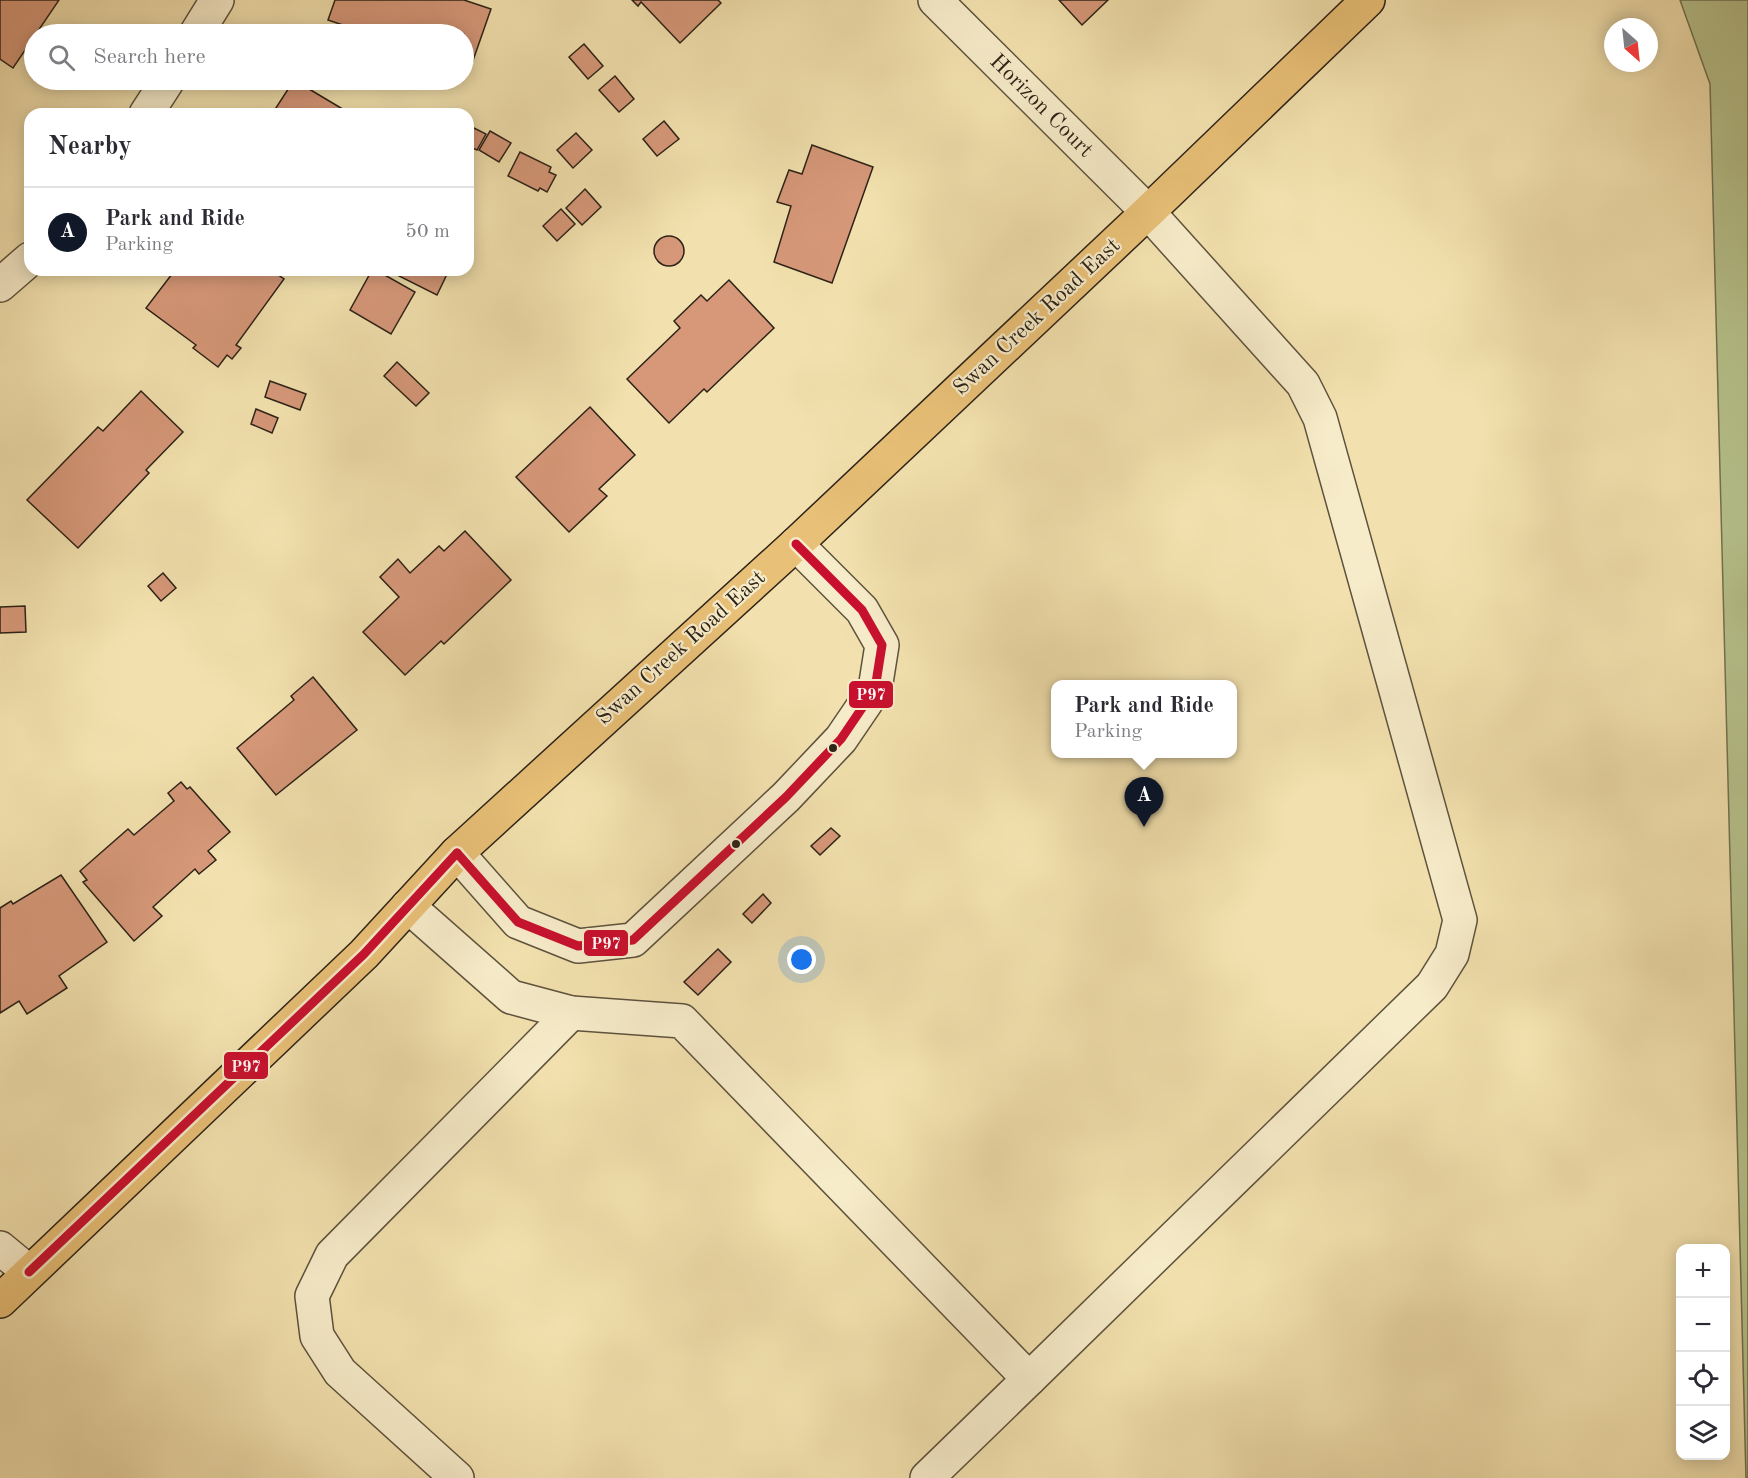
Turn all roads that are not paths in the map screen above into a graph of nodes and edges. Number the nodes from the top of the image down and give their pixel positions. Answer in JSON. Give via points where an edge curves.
{"nodes":[{"id":1,"x":217,"y":0,"type":"edge"},
{"id":2,"x":935,"y":0,"type":"edge"},
{"id":3,"x":1368,"y":0,"type":"edge"},
{"id":4,"x":202,"y":24,"type":"edge"},
{"id":5,"x":162,"y":90,"type":"edge"},
{"id":6,"x":150,"y":108,"type":"edge"},
{"id":7,"x":1148,"y":212,"type":"junction"},
{"id":8,"x":24,"y":264,"type":"edge"},
{"id":9,"x":0,"y":285,"type":"edge"},
{"id":10,"x":796,"y":543,"type":"junction"},
{"id":11,"x":457,"y":853,"type":"junction"},
{"id":12,"x":408,"y":906,"type":"junction"},
{"id":13,"x":571,"y":1013,"type":"junction"},
{"id":14,"x":0,"y":1248,"type":"edge"},
{"id":15,"x":29,"y":1272,"type":"junction"},
{"id":16,"x":0,"y":1301,"type":"edge"},
{"id":17,"x":1029,"y":1379,"type":"junction"},
{"id":18,"x":457,"y":1478,"type":"edge"},
{"id":19,"x":927,"y":1478,"type":"edge"}],
"edges":[{"from":1,"to":4,"type":"street"},
{"from":2,"to":7,"type":"street","name":"Horizon Court"},
{"from":3,"to":7,"type":"main road","name":"Swan Creek Road East"},
{"from":5,"to":6,"type":"street"},
{"from":7,"to":10,"type":"main road","name":"Swan Creek Road East"},
{"from":7,"to":17,"type":"street","name":"Horizon Court","via":[[1304,384],[1320,418],[1460,920],[1452,954],[1432,986]]},
{"from":8,"to":9,"type":"street"},
{"from":10,"to":11,"type":"main road","name":"Swan Creek Road East"},
{"from":10,"to":11,"type":"street","via":[[862,610],[882,645],[875,689],[841,739],[786,797],[633,940],[578,946],[518,922]]},
{"from":11,"to":12,"type":"main road","name":"Swan Creek Road East"},
{"from":12,"to":13,"type":"street","via":[[511,997]]},
{"from":12,"to":15,"type":"main road","name":"Swan Creek Road East","via":[[364,954]]},
{"from":13,"to":17,"type":"street","via":[[682,1021]]},
{"from":13,"to":18,"type":"street","via":[[332,1255],[312,1296],[317,1336],[340,1372]]},
{"from":14,"to":15,"type":"street"},
{"from":15,"to":16,"type":"main road","name":"Swan Creek Road East"},
{"from":17,"to":19,"type":"street","name":"Horizon Court"}]}
